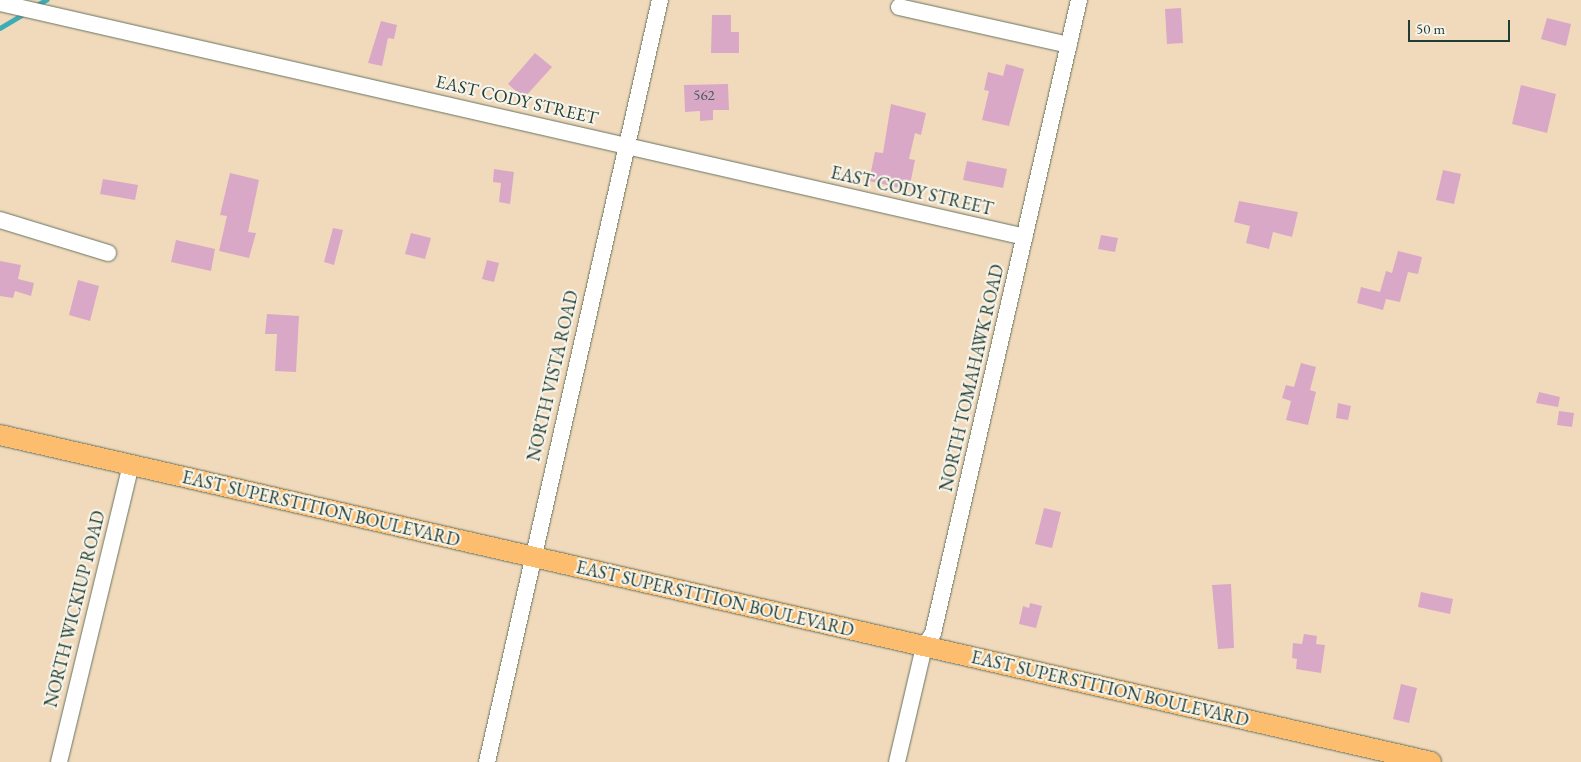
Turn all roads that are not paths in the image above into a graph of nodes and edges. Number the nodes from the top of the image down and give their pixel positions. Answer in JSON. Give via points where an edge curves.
{"nodes":[{"id":1,"x":660,"y":0,"type":"edge"},
{"id":2,"x":1079,"y":0,"type":"edge"},
{"id":3,"x":0,"y":3,"type":"edge"},
{"id":4,"x":899,"y":7,"type":"dead end"},
{"id":5,"x":1069,"y":45,"type":"junction"},
{"id":6,"x":626,"y":145,"type":"junction"},
{"id":7,"x":0,"y":220,"type":"edge"},
{"id":8,"x":1025,"y":237,"type":"junction"},
{"id":9,"x":108,"y":254,"type":"dead end"},
{"id":10,"x":0,"y":435,"type":"edge"},
{"id":11,"x":131,"y":465,"type":"junction"},
{"id":12,"x":532,"y":557,"type":"junction"},
{"id":13,"x":924,"y":647,"type":"junction"},
{"id":14,"x":59,"y":762,"type":"edge"},
{"id":15,"x":486,"y":762,"type":"edge"},
{"id":16,"x":897,"y":762,"type":"edge"},
{"id":17,"x":1431,"y":762,"type":"edge"}],
"edges":[{"from":1,"to":6,"type":"street","name":"NORTH VISTA ROAD"},
{"from":2,"to":5,"type":"street","name":"NORTH TOMAHAWK ROAD"},
{"from":3,"to":6,"type":"street","name":"EAST CODY STREET"},
{"from":4,"to":5,"type":"street"},
{"from":5,"to":8,"type":"street","name":"NORTH TOMAHAWK ROAD"},
{"from":6,"to":8,"type":"street","name":"EAST CODY STREET"},
{"from":6,"to":12,"type":"street","name":"NORTH VISTA ROAD"},
{"from":7,"to":9,"type":"street"},
{"from":8,"to":13,"type":"street","name":"NORTH TOMAHAWK ROAD","via":[[933,634]]},
{"from":10,"to":11,"type":"main road","name":"EAST SUPERSTITION BOULEVARD"},
{"from":11,"to":12,"type":"main road","name":"EAST SUPERSTITION BOULEVARD"},
{"from":11,"to":14,"type":"street","name":"NORTH WICKIUP ROAD"},
{"from":12,"to":13,"type":"main road","name":"EAST SUPERSTITION BOULEVARD"},
{"from":12,"to":15,"type":"street","name":"NORTH VISTA ROAD"},
{"from":13,"to":16,"type":"street","name":"NORTH TOMAHAWK ROAD"},
{"from":13,"to":17,"type":"main road","name":"EAST SUPERSTITION BOULEVARD"}]}
